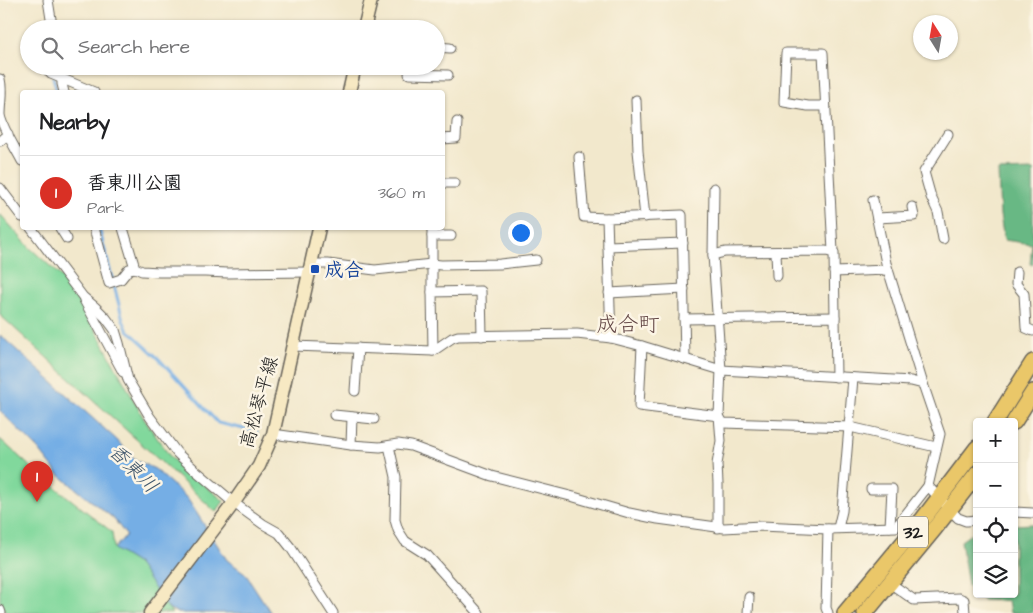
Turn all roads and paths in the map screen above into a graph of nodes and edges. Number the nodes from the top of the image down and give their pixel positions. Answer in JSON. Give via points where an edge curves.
{"nodes":[{"id":1,"x":48,"y":0,"type":"edge"},
{"id":2,"x":370,"y":0,"type":"edge"},
{"id":3,"x":51,"y":20,"type":"edge"},
{"id":4,"x":366,"y":20,"type":"edge"},
{"id":5,"x":445,"y":48,"type":"edge"},
{"id":6,"x":450,"y":48,"type":"dead end"},
{"id":7,"x":55,"y":75,"type":"edge"},
{"id":8,"x":56,"y":75,"type":"edge"},
{"id":9,"x":354,"y":75,"type":"edge"},
{"id":10,"x":445,"y":75,"type":"edge"},
{"id":11,"x":448,"y":75,"type":"dead end"},
{"id":12,"x":0,"y":79,"type":"edge"},
{"id":13,"x":64,"y":90,"type":"edge"},
{"id":14,"x":90,"y":90,"type":"edge"},
{"id":15,"x":350,"y":90,"type":"edge"},
{"id":16,"x":636,"y":100,"type":"dead end"},
{"id":17,"x":825,"y":106,"type":"junction"},
{"id":18,"x":0,"y":116,"type":"edge"},
{"id":19,"x":457,"y":122,"type":"dead end"},
{"id":20,"x":8,"y":134,"type":"junction"},
{"id":21,"x":948,"y":134,"type":"dead end"},
{"id":22,"x":445,"y":139,"type":"edge"},
{"id":23,"x":0,"y":141,"type":"edge"},
{"id":24,"x":20,"y":157,"type":"edge"},
{"id":25,"x":579,"y":157,"type":"dead end"},
{"id":26,"x":445,"y":183,"type":"edge"},
{"id":27,"x":455,"y":183,"type":"dead end"},
{"id":28,"x":0,"y":188,"type":"edge"},
{"id":29,"x":714,"y":188,"type":"dead end"},
{"id":30,"x":873,"y":200,"type":"dead end"},
{"id":31,"x":912,"y":206,"type":"dead end"},
{"id":32,"x":20,"y":214,"type":"edge"},
{"id":33,"x":645,"y":216,"type":"junction"},
{"id":34,"x":607,"y":218,"type":"junction"},
{"id":35,"x":877,"y":218,"type":"junction"},
{"id":36,"x":32,"y":230,"type":"edge"},
{"id":37,"x":61,"y":230,"type":"edge"},
{"id":38,"x":95,"y":230,"type":"edge"},
{"id":39,"x":124,"y":230,"type":"edge"},
{"id":40,"x":319,"y":230,"type":"edge"},
{"id":41,"x":432,"y":232,"type":"edge"},
{"id":42,"x":452,"y":236,"type":"dead end"},
{"id":43,"x":67,"y":239,"type":"dead end"},
{"id":44,"x":943,"y":239,"type":"dead end"},
{"id":45,"x":683,"y":243,"type":"junction"},
{"id":46,"x":608,"y":246,"type":"junction"},
{"id":47,"x":776,"y":252,"type":"junction"},
{"id":48,"x":832,"y":252,"type":"junction"},
{"id":49,"x":713,"y":255,"type":"junction"},
{"id":50,"x":536,"y":260,"type":"dead end"},
{"id":51,"x":432,"y":264,"type":"junction"},
{"id":52,"x":134,"y":268,"type":"junction"},
{"id":53,"x":310,"y":268,"type":"junction"},
{"id":54,"x":888,"y":270,"type":"junction"},
{"id":55,"x":834,"y":272,"type":"junction"},
{"id":56,"x":1017,"y":272,"type":"dead end"},
{"id":57,"x":777,"y":276,"type":"dead end"},
{"id":58,"x":684,"y":289,"type":"junction"},
{"id":59,"x":432,"y":292,"type":"junction"},
{"id":60,"x":609,"y":293,"type":"junction"},
{"id":61,"x":835,"y":317,"type":"junction"},
{"id":62,"x":718,"y":318,"type":"junction"},
{"id":63,"x":684,"y":319,"type":"junction"},
{"id":64,"x":1033,"y":331,"type":"edge"},
{"id":65,"x":482,"y":336,"type":"junction"},
{"id":66,"x":611,"y":338,"type":"junction"},
{"id":67,"x":293,"y":346,"type":"junction"},
{"id":68,"x":642,"y":346,"type":"junction"},
{"id":69,"x":358,"y":348,"type":"junction"},
{"id":70,"x":433,"y":351,"type":"junction"},
{"id":71,"x":685,"y":359,"type":"junction"},
{"id":72,"x":1033,"y":362,"type":"edge"},
{"id":73,"x":721,"y":370,"type":"junction"},
{"id":74,"x":836,"y":377,"type":"junction"},
{"id":75,"x":853,"y":378,"type":"junction"},
{"id":76,"x":923,"y":384,"type":"junction"},
{"id":77,"x":355,"y":391,"type":"dead end"},
{"id":78,"x":1033,"y":392,"type":"edge"},
{"id":79,"x":334,"y":415,"type":"dead end"},
{"id":80,"x":719,"y":416,"type":"junction"},
{"id":81,"x":352,"y":417,"type":"junction"},
{"id":82,"x":998,"y":418,"type":"edge"},
{"id":83,"x":1017,"y":418,"type":"edge"},
{"id":84,"x":374,"y":419,"type":"dead end"},
{"id":85,"x":850,"y":426,"type":"junction"},
{"id":86,"x":273,"y":434,"type":"junction"},
{"id":87,"x":351,"y":445,"type":"junction"},
{"id":88,"x":389,"y":446,"type":"junction"},
{"id":89,"x":936,"y":447,"type":"junction"},
{"id":90,"x":973,"y":455,"type":"edge"},
{"id":91,"x":973,"y":478,"type":"edge"},
{"id":92,"x":928,"y":486,"type":"junction"},
{"id":93,"x":871,"y":489,"type":"dead end"},
{"id":94,"x":944,"y":504,"type":"junction"},
{"id":95,"x":232,"y":506,"type":"junction"},
{"id":96,"x":1018,"y":512,"type":"edge"},
{"id":97,"x":1033,"y":513,"type":"edge"},
{"id":98,"x":973,"y":520,"type":"edge"},
{"id":99,"x":890,"y":527,"type":"junction"},
{"id":100,"x":718,"y":528,"type":"junction"},
{"id":101,"x":838,"y":528,"type":"junction"},
{"id":102,"x":828,"y":529,"type":"junction"},
{"id":103,"x":890,"y":582,"type":"junction"},
{"id":104,"x":749,"y":597,"type":"dead end"},
{"id":105,"x":150,"y":613,"type":"edge"},
{"id":106,"x":333,"y":613,"type":"edge"},
{"id":107,"x":479,"y":613,"type":"edge"},
{"id":108,"x":748,"y":613,"type":"edge"},
{"id":109,"x":828,"y":613,"type":"edge"},
{"id":110,"x":845,"y":613,"type":"edge"},
{"id":111,"x":865,"y":613,"type":"edge"},
{"id":112,"x":965,"y":613,"type":"edge"}],
"edges":[{"from":1,"to":3,"type":"street"},
{"from":2,"to":4,"type":"main road"},
{"from":5,"to":6,"type":"street"},
{"from":7,"to":13,"type":"street"},
{"from":8,"to":14,"type":"street"},
{"from":9,"to":15,"type":"main road"},
{"from":10,"to":11,"type":"street"},
{"from":12,"to":18,"type":"street"},
{"from":16,"to":33,"type":"street"},
{"from":17,"to":17,"type":"street","via":[[823,53],[786,53],[784,102]]},
{"from":17,"to":48,"type":"street"},
{"from":18,"to":20,"type":"street"},
{"from":19,"to":22,"type":"street","via":[[456,138]]},
{"from":20,"to":23,"type":"street"},
{"from":20,"to":24,"type":"street"},
{"from":21,"to":44,"type":"street","via":[[924,172],[938,212]]},
{"from":25,"to":34,"type":"street","via":[[584,217]]},
{"from":26,"to":27,"type":"street"},
{"from":28,"to":32,"type":"street"},
{"from":29,"to":49,"type":"street"},
{"from":30,"to":35,"type":"street"},
{"from":31,"to":35,"type":"street","via":[[914,216]]},
{"from":33,"to":34,"type":"street"},
{"from":33,"to":45,"type":"street","via":[[682,215]]},
{"from":34,"to":46,"type":"street"},
{"from":35,"to":54,"type":"street"},
{"from":36,"to":95,"type":"street","via":[[82,298],[95,306],[115,330],[128,380],[150,417],[177,454]]},
{"from":37,"to":43,"type":"street"},
{"from":38,"to":52,"type":"street","via":[[109,283],[121,280],[129,269]]},
{"from":39,"to":52,"type":"street"},
{"from":40,"to":53,"type":"main road","name":"高松琴平線"},
{"from":41,"to":42,"type":"street"},
{"from":41,"to":51,"type":"street"},
{"from":45,"to":46,"type":"street"},
{"from":45,"to":58,"type":"street"},
{"from":46,"to":60,"type":"street"},
{"from":47,"to":48,"type":"street"},
{"from":47,"to":49,"type":"street"},
{"from":47,"to":57,"type":"street"},
{"from":48,"to":55,"type":"street"},
{"from":49,"to":62,"type":"street"},
{"from":50,"to":51,"type":"street","via":[[500,264]]},
{"from":51,"to":53,"type":"street","via":[[375,270],[328,264]]},
{"from":51,"to":59,"type":"street"},
{"from":52,"to":53,"type":"street","via":[[159,272],[228,273]]},
{"from":53,"to":67,"type":"main road","name":"高松琴平線"},
{"from":54,"to":55,"type":"street"},
{"from":54,"to":76,"type":"street"},
{"from":55,"to":61,"type":"street"},
{"from":56,"to":64,"type":"street","via":[[1016,284],[1024,294],[1026,328]]},
{"from":58,"to":60,"type":"street"},
{"from":58,"to":63,"type":"street"},
{"from":59,"to":65,"type":"street","via":[[481,291]]},
{"from":59,"to":70,"type":"street"},
{"from":60,"to":66,"type":"street"},
{"from":61,"to":62,"type":"street"},
{"from":61,"to":74,"type":"street"},
{"from":62,"to":63,"type":"street"},
{"from":62,"to":73,"type":"street"},
{"from":63,"to":71,"type":"street"},
{"from":65,"to":66,"type":"street","via":[[577,334]]},
{"from":65,"to":70,"type":"street","via":[[458,336]]},
{"from":66,"to":68,"type":"street"},
{"from":67,"to":69,"type":"street"},
{"from":67,"to":86,"type":"main road","name":"高松琴平線"},
{"from":68,"to":71,"type":"street"},
{"from":68,"to":80,"type":"street","via":[[639,406]]},
{"from":69,"to":70,"type":"street"},
{"from":69,"to":77,"type":"street"},
{"from":71,"to":73,"type":"street"},
{"from":72,"to":82,"type":"highway"},
{"from":73,"to":74,"type":"street"},
{"from":73,"to":80,"type":"street"},
{"from":74,"to":75,"type":"street"},
{"from":75,"to":76,"type":"street"},
{"from":75,"to":85,"type":"street"},
{"from":76,"to":89,"type":"street","via":[[940,434]]},
{"from":78,"to":83,"type":"highway"},
{"from":79,"to":81,"type":"street"},
{"from":80,"to":85,"type":"street","via":[[724,423]]},
{"from":80,"to":100,"type":"street"},
{"from":81,"to":84,"type":"street"},
{"from":81,"to":87,"type":"street"},
{"from":85,"to":89,"type":"street"},
{"from":85,"to":101,"type":"street"},
{"from":86,"to":87,"type":"street"},
{"from":86,"to":95,"type":"main road","name":"高松琴平線","via":[[259,466]]},
{"from":87,"to":88,"type":"street"},
{"from":88,"to":100,"type":"street","via":[[411,446],[492,476],[629,513]]},
{"from":88,"to":107,"type":"street","via":[[396,477],[395,520],[398,530],[405,540],[428,555]]},
{"from":89,"to":92,"type":"street"},
{"from":90,"to":94,"type":"highway","number":"32"},
{"from":91,"to":94,"type":"highway","number":"32"},
{"from":92,"to":94,"type":"street"},
{"from":92,"to":99,"type":"street","via":[[896,527]]},
{"from":93,"to":99,"type":"street","via":[[892,489]]},
{"from":94,"to":98,"type":"street","via":[[958,518]]},
{"from":94,"to":103,"type":"highway","number":"32","via":[[936,528]]},
{"from":94,"to":110,"type":"highway","number":"32"},
{"from":95,"to":105,"type":"main road","name":"高松琴平線"},
{"from":95,"to":106,"type":"street","via":[[278,533],[292,548]]},
{"from":96,"to":97,"type":"street"},
{"from":99,"to":101,"type":"street"},
{"from":100,"to":102,"type":"street"},
{"from":101,"to":102,"type":"street"},
{"from":102,"to":109,"type":"street"},
{"from":103,"to":111,"type":"highway","number":"32"},
{"from":103,"to":112,"type":"street","via":[[914,600],[964,600]]},
{"from":104,"to":108,"type":"street"}]}
